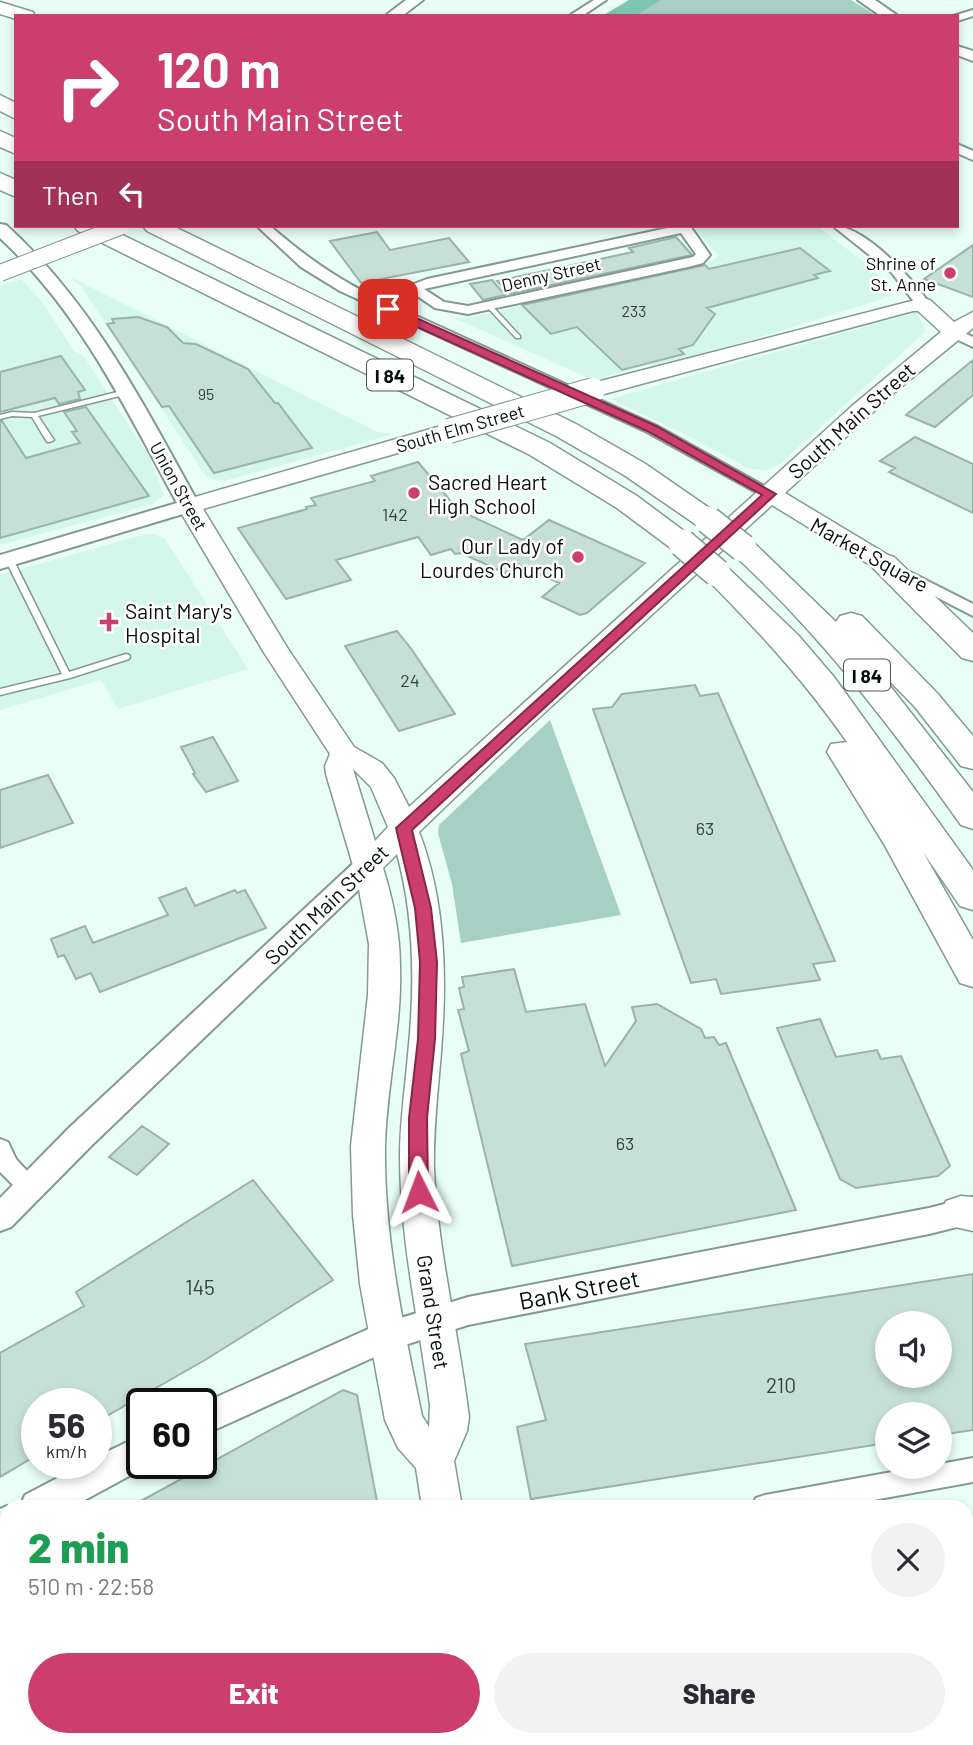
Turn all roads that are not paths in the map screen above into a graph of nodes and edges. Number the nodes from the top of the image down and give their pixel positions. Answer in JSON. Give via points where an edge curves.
{"nodes":[{"id":1,"x":416,"y":0,"type":"edge"},
{"id":2,"x":601,"y":0,"type":"edge"},
{"id":3,"x":865,"y":0,"type":"edge"},
{"id":4,"x":0,"y":8,"type":"edge"},
{"id":5,"x":20,"y":14,"type":"edge"},
{"id":6,"x":395,"y":14,"type":"edge"},
{"id":7,"x":577,"y":14,"type":"edge"},
{"id":8,"x":888,"y":14,"type":"edge"},
{"id":9,"x":7,"y":90,"type":"edge"},
{"id":10,"x":14,"y":108,"type":"edge"},
{"id":11,"x":90,"y":228,"type":"edge"},
{"id":12,"x":117,"y":228,"type":"edge"},
{"id":13,"x":159,"y":228,"type":"edge"},
{"id":14,"x":197,"y":228,"type":"edge"},
{"id":15,"x":265,"y":228,"type":"edge"},
{"id":16,"x":679,"y":228,"type":"edge"},
{"id":17,"x":685,"y":228,"type":"edge"},
{"id":18,"x":842,"y":228,"type":"edge"},
{"id":19,"x":0,"y":229,"type":"edge"},
{"id":20,"x":0,"y":273,"type":"edge"},
{"id":21,"x":413,"y":286,"type":"junction"},
{"id":22,"x":304,"y":300,"type":"junction"},
{"id":23,"x":375,"y":303,"type":"junction"},
{"id":24,"x":923,"y":304,"type":"junction"},
{"id":25,"x":490,"y":307,"type":"junction"},
{"id":26,"x":973,"y":317,"type":"edge"},
{"id":27,"x":953,"y":332,"type":"junction"},
{"id":28,"x":517,"y":337,"type":"dead end"},
{"id":29,"x":973,"y":343,"type":"edge"},
{"id":30,"x":125,"y":392,"type":"junction"},
{"id":31,"x":34,"y":415,"type":"junction"},
{"id":32,"x":0,"y":417,"type":"edge"},
{"id":33,"x":50,"y":440,"type":"dead end"},
{"id":34,"x":770,"y":494,"type":"junction"},
{"id":35,"x":189,"y":506,"type":"junction"},
{"id":36,"x":4,"y":561,"type":"edge"},
{"id":37,"x":884,"y":563,"type":"junction"},
{"id":38,"x":785,"y":585,"type":"junction"},
{"id":39,"x":973,"y":611,"type":"edge"},
{"id":40,"x":787,"y":642,"type":"junction"},
{"id":41,"x":973,"y":651,"type":"edge"},
{"id":42,"x":126,"y":657,"type":"dead end"},
{"id":43,"x":67,"y":676,"type":"junction"},
{"id":44,"x":0,"y":692,"type":"edge"},
{"id":45,"x":344,"y":754,"type":"junction"},
{"id":46,"x":973,"y":758,"type":"edge"},
{"id":47,"x":973,"y":817,"type":"edge"},
{"id":48,"x":404,"y":828,"type":"junction"},
{"id":49,"x":367,"y":866,"type":"junction"},
{"id":50,"x":973,"y":897,"type":"edge"},
{"id":51,"x":973,"y":973,"type":"edge"},
{"id":52,"x":0,"y":1148,"type":"edge"},
{"id":53,"x":31,"y":1187,"type":"junction"},
{"id":54,"x":969,"y":1213,"type":"edge"},
{"id":55,"x":0,"y":1219,"type":"edge"},
{"id":56,"x":435,"y":1320,"type":"junction"},
{"id":57,"x":387,"y":1336,"type":"junction"},
{"id":58,"x":217,"y":1412,"type":"edge"},
{"id":59,"x":126,"y":1460,"type":"edge"},
{"id":60,"x":434,"y":1460,"type":"junction"},
{"id":61,"x":973,"y":1471,"type":"edge"},
{"id":62,"x":50,"y":1500,"type":"edge"},
{"id":63,"x":442,"y":1500,"type":"edge"},
{"id":64,"x":805,"y":1500,"type":"edge"}],
"edges":[{"from":1,"to":6,"type":"main road"},
{"from":2,"to":7,"type":"street"},
{"from":3,"to":8,"type":"main road"},
{"from":4,"to":5,"type":"highway"},
{"from":9,"to":10,"type":"highway"},
{"from":11,"to":40,"type":"highway","number":"I 84","bridge":true,"via":[[540,449],[627,502],[682,543]]},
{"from":12,"to":20,"type":"main road","bridge":true},
{"from":13,"to":22,"type":"highway","number":"I 84"},
{"from":14,"to":22,"type":"highway","via":[[276,271]]},
{"from":15,"to":23,"type":"street","via":[[316,271]]},
{"from":16,"to":21,"type":"street"},
{"from":17,"to":25,"type":"street","name":"Denny Street","via":[[703,253],[701,258]]},
{"from":18,"to":24,"type":"street","via":[[892,265]]},
{"from":19,"to":30,"type":"main road","name":"Union Street","via":[[56,285]]},
{"from":21,"to":23,"type":"street"},
{"from":21,"to":25,"type":"street","name":"Denny Street","via":[[446,307]]},
{"from":22,"to":38,"type":"highway","number":"I 84","bridge":true,"via":[[598,448],[708,520]]},
{"from":23,"to":34,"type":"street","via":[[652,429]]},
{"from":24,"to":27,"type":"main road"},
{"from":24,"to":35,"type":"main road","name":"South Elm Street","bridge":true,"via":[[593,390]]},
{"from":25,"to":28,"type":"lane"},
{"from":26,"to":27,"type":"main road","name":"South Main Street"},
{"from":27,"to":29,"type":"street"},
{"from":27,"to":34,"type":"main road","name":"South Main Street"},
{"from":30,"to":31,"type":"lane"},
{"from":30,"to":35,"type":"main road","name":"Union Street"},
{"from":31,"to":32,"type":"lane"},
{"from":31,"to":33,"type":"lane"},
{"from":34,"to":37,"type":"main road","name":"Market Square"},
{"from":34,"to":48,"type":"main road","name":"South Main Street"},
{"from":35,"to":36,"type":"main road","name":"South Elm Street"},
{"from":35,"to":45,"type":"main road","name":"Union Street"},
{"from":36,"to":43,"type":"lane"},
{"from":37,"to":39,"type":"street","name":"Market Square"},
{"from":37,"to":41,"type":"highway"},
{"from":38,"to":46,"type":"highway","via":[[816,598],[849,621]]},
{"from":38,"to":47,"type":"highway","number":"I 84","via":[[875,684]]},
{"from":40,"to":50,"type":"highway","number":"I 84","via":[[836,701]]},
{"from":40,"to":51,"type":"highway","via":[[795,681],[878,806]]},
{"from":42,"to":43,"type":"lane"},
{"from":43,"to":44,"type":"lane"},
{"from":45,"to":48,"type":"main road","name":"Union Street","via":[[373,768]]},
{"from":45,"to":49,"type":"main road","via":[[340,774]]},
{"from":48,"to":49,"type":"main road","name":"South Main Street"},
{"from":48,"to":56,"type":"main road","name":"Grand Street","via":[[428,953],[417,1169]]},
{"from":49,"to":53,"type":"main road","name":"South Main Street"},
{"from":49,"to":57,"type":"main road","via":[[379,910],[385,961],[368,1181]]},
{"from":52,"to":53,"type":"street","via":[[8,1165]]},
{"from":53,"to":55,"type":"main road","name":"South Main Street"},
{"from":54,"to":56,"type":"main road","name":"Bank Street"},
{"from":56,"to":57,"type":"main road","name":"Bank Street"},
{"from":56,"to":60,"type":"main road","name":"Grand Street","via":[[450,1417]]},
{"from":57,"to":58,"type":"main road","name":"Bank Street"},
{"from":57,"to":60,"type":"main road","via":[[404,1420]]},
{"from":59,"to":62,"type":"main road"},
{"from":60,"to":63,"type":"main road"},
{"from":61,"to":64,"type":"street"}]}
